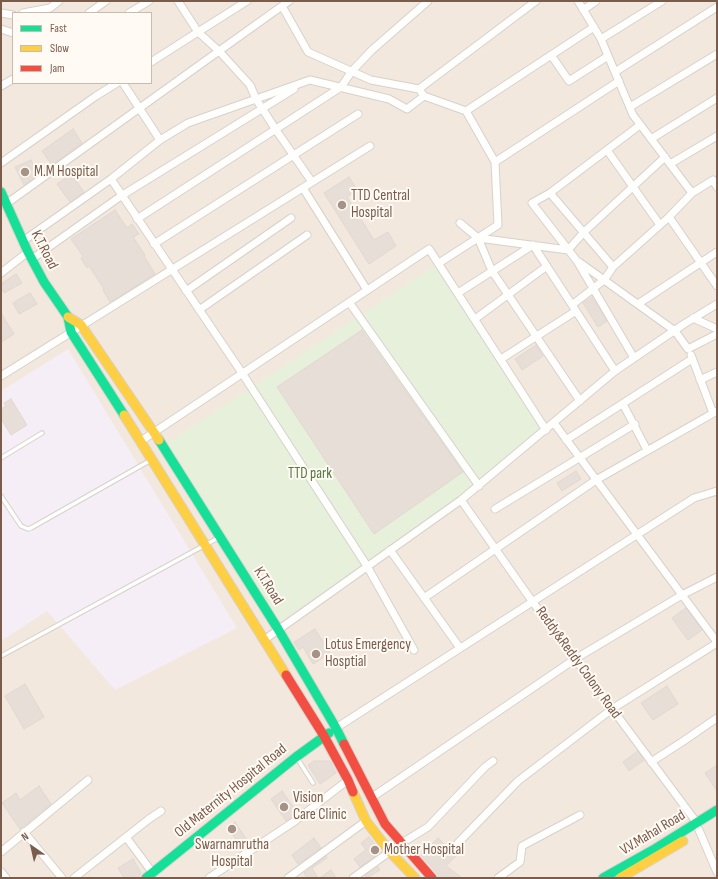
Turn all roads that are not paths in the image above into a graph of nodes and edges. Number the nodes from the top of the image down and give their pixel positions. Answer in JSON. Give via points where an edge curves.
{"nodes":[{"id":1,"x":59,"y":1,"type":"edge"},
{"id":2,"x":106,"y":1,"type":"edge"},
{"id":3,"x":149,"y":1,"type":"edge"},
{"id":4,"x":178,"y":1,"type":"edge"},
{"id":5,"x":247,"y":1,"type":"edge"},
{"id":6,"x":289,"y":1,"type":"edge"},
{"id":7,"x":428,"y":1,"type":"edge"},
{"id":8,"x":536,"y":1,"type":"edge"},
{"id":9,"x":578,"y":1,"type":"edge"},
{"id":10,"x":596,"y":1,"type":"edge"},
{"id":11,"x":662,"y":1,"type":"edge"},
{"id":12,"x":282,"y":6,"type":"junction"},
{"id":13,"x":717,"y":7,"type":"edge"},
{"id":14,"x":584,"y":10,"type":"junction"},
{"id":15,"x":28,"y":12,"type":"edge"},
{"id":16,"x":90,"y":12,"type":"edge"},
{"id":17,"x":131,"y":12,"type":"edge"},
{"id":18,"x":1,"y":13,"type":"edge"},
{"id":19,"x":12,"y":15,"type":"edge"},
{"id":20,"x":594,"y":27,"type":"junction"},
{"id":21,"x":1,"y":29,"type":"edge"},
{"id":22,"x":198,"y":32,"type":"junction"},
{"id":23,"x":12,"y":33,"type":"edge"},
{"id":24,"x":601,"y":39,"type":"junction"},
{"id":25,"x":219,"y":51,"type":"junction"},
{"id":26,"x":717,"y":54,"type":"edge"},
{"id":27,"x":551,"y":56,"type":"junction"},
{"id":28,"x":608,"y":56,"type":"junction"},
{"id":29,"x":152,"y":61,"type":"edge"},
{"id":30,"x":352,"y":71,"type":"junction"},
{"id":31,"x":615,"y":72,"type":"junction"},
{"id":32,"x":12,"y":80,"type":"edge"},
{"id":33,"x":306,"y":81,"type":"junction"},
{"id":34,"x":619,"y":81,"type":"junction"},
{"id":35,"x":115,"y":84,"type":"edge"},
{"id":36,"x":124,"y":84,"type":"edge"},
{"id":37,"x":1,"y":86,"type":"edge"},
{"id":38,"x":341,"y":87,"type":"junction"},
{"id":39,"x":419,"y":89,"type":"junction"},
{"id":40,"x":424,"y":96,"type":"junction"},
{"id":41,"x":717,"y":98,"type":"edge"},
{"id":42,"x":256,"y":99,"type":"junction"},
{"id":43,"x":139,"y":108,"type":"junction"},
{"id":44,"x":263,"y":108,"type":"junction"},
{"id":45,"x":630,"y":108,"type":"junction"},
{"id":46,"x":466,"y":111,"type":"junction"},
{"id":47,"x":358,"y":114,"type":"dead end"},
{"id":48,"x":640,"y":125,"type":"junction"},
{"id":49,"x":276,"y":130,"type":"junction"},
{"id":50,"x":717,"y":136,"type":"edge"},
{"id":51,"x":651,"y":139,"type":"junction"},
{"id":52,"x":160,"y":140,"type":"junction"},
{"id":53,"x":370,"y":146,"type":"dead end"},
{"id":54,"x":607,"y":150,"type":"junction"},
{"id":55,"x":294,"y":155,"type":"junction"},
{"id":56,"x":665,"y":157,"type":"junction"},
{"id":57,"x":495,"y":162,"type":"junction"},
{"id":58,"x":1,"y":163,"type":"edge"},
{"id":59,"x":670,"y":164,"type":"junction"},
{"id":60,"x":715,"y":178,"type":"edge"},
{"id":61,"x":110,"y":179,"type":"junction"},
{"id":62,"x":312,"y":182,"type":"junction"},
{"id":63,"x":633,"y":187,"type":"junction"},
{"id":64,"x":717,"y":187,"type":"edge"},
{"id":65,"x":303,"y":188,"type":"junction"},
{"id":66,"x":1,"y":192,"type":"edge"},
{"id":67,"x":550,"y":193,"type":"junction"},
{"id":68,"x":692,"y":194,"type":"junction"},
{"id":69,"x":121,"y":196,"type":"junction"},
{"id":70,"x":6,"y":204,"type":"junction"},
{"id":71,"x":669,"y":217,"type":"junction"},
{"id":72,"x":291,"y":218,"type":"dead end"},
{"id":73,"x":137,"y":219,"type":"junction"},
{"id":74,"x":460,"y":223,"type":"dead end"},
{"id":75,"x":660,"y":225,"type":"junction"},
{"id":76,"x":584,"y":232,"type":"junction"},
{"id":77,"x":307,"y":235,"type":"dead end"},
{"id":78,"x":478,"y":238,"type":"junction"},
{"id":79,"x":23,"y":241,"type":"junction"},
{"id":80,"x":154,"y":244,"type":"junction"},
{"id":81,"x":533,"y":245,"type":"junction"},
{"id":82,"x":568,"y":250,"type":"junction"},
{"id":83,"x":717,"y":252,"type":"edge"},
{"id":84,"x":30,"y":256,"type":"junction"},
{"id":85,"x":577,"y":261,"type":"junction"},
{"id":86,"x":439,"y":263,"type":"junction"},
{"id":87,"x":701,"y":263,"type":"junction"},
{"id":88,"x":547,"y":266,"type":"junction"},
{"id":89,"x":613,"y":267,"type":"junction"},
{"id":90,"x":172,"y":270,"type":"junction"},
{"id":91,"x":492,"y":271,"type":"junction"},
{"id":92,"x":1,"y":273,"type":"edge"},
{"id":93,"x":603,"y":280,"type":"junction"},
{"id":94,"x":717,"y":286,"type":"edge"},
{"id":95,"x":593,"y":288,"type":"junction"},
{"id":96,"x":368,"y":290,"type":"junction"},
{"id":97,"x":186,"y":291,"type":"junction"},
{"id":98,"x":458,"y":293,"type":"junction"},
{"id":99,"x":508,"y":294,"type":"junction"},
{"id":100,"x":349,"y":302,"type":"junction"},
{"id":101,"x":638,"y":304,"type":"junction"},
{"id":102,"x":717,"y":304,"type":"edge"},
{"id":103,"x":574,"y":308,"type":"junction"},
{"id":104,"x":199,"y":310,"type":"junction"},
{"id":105,"x":68,"y":317,"type":"junction"},
{"id":106,"x":693,"y":318,"type":"junction"},
{"id":107,"x":474,"y":319,"type":"junction"},
{"id":108,"x":81,"y":325,"type":"junction"},
{"id":109,"x":717,"y":329,"type":"edge"},
{"id":110,"x":675,"y":330,"type":"junction"},
{"id":111,"x":72,"y":332,"type":"junction"},
{"id":112,"x":717,"y":334,"type":"edge"},
{"id":113,"x":536,"y":337,"type":"junction"},
{"id":114,"x":688,"y":349,"type":"junction"},
{"id":115,"x":634,"y":358,"type":"junction"},
{"id":116,"x":501,"y":359,"type":"junction"},
{"id":117,"x":692,"y":359,"type":"junction"},
{"id":118,"x":615,"y":371,"type":"junction"},
{"id":119,"x":2,"y":372,"type":"edge"},
{"id":120,"x":717,"y":372,"type":"edge"},
{"id":121,"x":242,"y":373,"type":"junction"},
{"id":122,"x":700,"y":380,"type":"junction"},
{"id":123,"x":580,"y":401,"type":"junction"},
{"id":124,"x":623,"y":404,"type":"junction"},
{"id":125,"x":715,"y":412,"type":"edge"},
{"id":126,"x":554,"y":423,"type":"junction"},
{"id":127,"x":635,"y":424,"type":"junction"},
{"id":128,"x":546,"y":430,"type":"junction"},
{"id":129,"x":154,"y":432,"type":"junction"},
{"id":130,"x":42,"y":433,"type":"dead end"},
{"id":131,"x":566,"y":440,"type":"junction"},
{"id":132,"x":141,"y":441,"type":"junction"},
{"id":133,"x":647,"y":450,"type":"junction"},
{"id":134,"x":579,"y":457,"type":"junction"},
{"id":135,"x":1,"y":458,"type":"edge"},
{"id":136,"x":152,"y":460,"type":"junction"},
{"id":137,"x":596,"y":480,"type":"junction"},
{"id":138,"x":479,"y":486,"type":"junction"},
{"id":139,"x":717,"y":491,"type":"edge"},
{"id":140,"x":1,"y":496,"type":"edge"},
{"id":141,"x":461,"y":500,"type":"junction"},
{"id":142,"x":495,"y":509,"type":"dead end"},
{"id":143,"x":637,"y":535,"type":"junction"},
{"id":144,"x":220,"y":537,"type":"junction"},
{"id":145,"x":206,"y":546,"type":"junction"},
{"id":146,"x":494,"y":549,"type":"junction"},
{"id":147,"x":390,"y":550,"type":"junction"},
{"id":148,"x":368,"y":566,"type":"junction"},
{"id":149,"x":717,"y":577,"type":"edge"},
{"id":150,"x":682,"y":595,"type":"junction"},
{"id":151,"x":424,"y":598,"type":"junction"},
{"id":152,"x":532,"y":601,"type":"junction"},
{"id":153,"x":278,"y":629,"type":"junction"},
{"id":154,"x":264,"y":640,"type":"junction"},
{"id":155,"x":717,"y":643,"type":"edge"},
{"id":156,"x":460,"y":648,"type":"junction"},
{"id":157,"x":414,"y":650,"type":"dead end"},
{"id":158,"x":1,"y":656,"type":"edge"},
{"id":159,"x":575,"y":659,"type":"junction"},
{"id":160,"x":612,"y":709,"type":"junction"},
{"id":161,"x":717,"y":718,"type":"edge"},
{"id":162,"x":336,"y":728,"type":"junction"},
{"id":163,"x":324,"y":736,"type":"junction"},
{"id":164,"x":296,"y":757,"type":"junction"},
{"id":165,"x":493,"y":761,"type":"dead end"},
{"id":166,"x":651,"y":762,"type":"junction"},
{"id":167,"x":88,"y":780,"type":"dead end"},
{"id":168,"x":348,"y":780,"type":"junction"},
{"id":169,"x":313,"y":783,"type":"dead end"},
{"id":170,"x":371,"y":798,"type":"junction"},
{"id":171,"x":717,"y":810,"type":"edge"},
{"id":172,"x":161,"y":812,"type":"dead end"},
{"id":173,"x":580,"y":815,"type":"dead end"},
{"id":174,"x":717,"y":818,"type":"edge"},
{"id":175,"x":366,"y":821,"type":"junction"},
{"id":176,"x":698,"y":827,"type":"junction"},
{"id":177,"x":24,"y":832,"type":"junction"},
{"id":178,"x":126,"y":837,"type":"junction"},
{"id":179,"x":402,"y":843,"type":"junction"},
{"id":180,"x":458,"y":843,"type":"dead end"},
{"id":181,"x":1,"y":852,"type":"edge"},
{"id":182,"x":390,"y":852,"type":"junction"},
{"id":183,"x":1,"y":872,"type":"edge"},
{"id":184,"x":717,"y":872,"type":"edge"},
{"id":185,"x":149,"y":876,"type":"edge"},
{"id":186,"x":6,"y":878,"type":"edge"},
{"id":187,"x":62,"y":878,"type":"edge"},
{"id":188,"x":74,"y":878,"type":"edge"},
{"id":189,"x":209,"y":878,"type":"edge"},
{"id":190,"x":288,"y":878,"type":"edge"},
{"id":191,"x":353,"y":878,"type":"edge"},
{"id":192,"x":415,"y":878,"type":"edge"},
{"id":193,"x":432,"y":878,"type":"edge"},
{"id":194,"x":498,"y":878,"type":"edge"},
{"id":195,"x":603,"y":878,"type":"edge"},
{"id":196,"x":620,"y":878,"type":"edge"}],
"edges":[{"from":1,"to":15,"type":"street","via":[[50,8]]},
{"from":2,"to":16,"type":"street"},
{"from":3,"to":17,"type":"street"},
{"from":4,"to":22,"type":"street"},
{"from":5,"to":22,"type":"street"},
{"from":6,"to":12,"type":"street"},
{"from":7,"to":30,"type":"street"},
{"from":8,"to":39,"type":"street"},
{"from":9,"to":14,"type":"street"},
{"from":10,"to":14,"type":"street"},
{"from":11,"to":24,"type":"street"},
{"from":12,"to":25,"type":"street"},
{"from":12,"to":30,"type":"street","via":[[308,52]]},
{"from":13,"to":31,"type":"street"},
{"from":14,"to":20,"type":"street"},
{"from":18,"to":19,"type":"street"},
{"from":20,"to":24,"type":"street"},
{"from":20,"to":27,"type":"street"},
{"from":21,"to":23,"type":"street"},
{"from":22,"to":25,"type":"street"},
{"from":22,"to":29,"type":"street"},
{"from":24,"to":28,"type":"street"},
{"from":25,"to":42,"type":"street","via":[[250,85]]},
{"from":25,"to":43,"type":"street"},
{"from":26,"to":45,"type":"street"},
{"from":27,"to":28,"type":"street","via":[[569,81]]},
{"from":27,"to":46,"type":"street"},
{"from":28,"to":31,"type":"street"},
{"from":30,"to":38,"type":"street"},
{"from":30,"to":39,"type":"street","via":[[371,80]]},
{"from":31,"to":34,"type":"street"},
{"from":32,"to":37,"type":"street"},
{"from":33,"to":38,"type":"street"},
{"from":33,"to":42,"type":"street"},
{"from":33,"to":44,"type":"street"},
{"from":34,"to":45,"type":"street"},
{"from":34,"to":57,"type":"street"},
{"from":35,"to":58,"type":"street"},
{"from":36,"to":43,"type":"street"},
{"from":38,"to":40,"type":"street","via":[[390,99],[407,110]]},
{"from":38,"to":49,"type":"street"},
{"from":39,"to":40,"type":"street"},
{"from":40,"to":46,"type":"street"},
{"from":41,"to":51,"type":"street"},
{"from":42,"to":44,"type":"street"},
{"from":42,"to":52,"type":"street","via":[[188,122]]},
{"from":43,"to":52,"type":"street"},
{"from":43,"to":70,"type":"street"},
{"from":44,"to":49,"type":"street"},
{"from":44,"to":69,"type":"street"},
{"from":45,"to":48,"type":"street"},
{"from":46,"to":57,"type":"street"},
{"from":47,"to":55,"type":"street"},
{"from":48,"to":51,"type":"street"},
{"from":48,"to":54,"type":"street"},
{"from":49,"to":55,"type":"street"},
{"from":49,"to":73,"type":"street"},
{"from":50,"to":59,"type":"street"},
{"from":51,"to":56,"type":"street"},
{"from":52,"to":61,"type":"street"},
{"from":53,"to":62,"type":"street"},
{"from":54,"to":63,"type":"street"},
{"from":54,"to":67,"type":"street"},
{"from":55,"to":62,"type":"street"},
{"from":55,"to":80,"type":"street"},
{"from":56,"to":59,"type":"street"},
{"from":56,"to":63,"type":"street"},
{"from":57,"to":78,"type":"street","via":[[498,225]]},
{"from":59,"to":68,"type":"street"},
{"from":60,"to":64,"type":"street"},
{"from":60,"to":68,"type":"street"},
{"from":61,"to":69,"type":"street"},
{"from":61,"to":79,"type":"street"},
{"from":62,"to":65,"type":"street"},
{"from":63,"to":75,"type":"street"},
{"from":63,"to":76,"type":"street"},
{"from":65,"to":90,"type":"street"},
{"from":65,"to":96,"type":"street"},
{"from":66,"to":70,"type":"main road","name":"K.T.Road"},
{"from":67,"to":76,"type":"street"},
{"from":67,"to":82,"type":"street","via":[[532,203]]},
{"from":68,"to":71,"type":"street"},
{"from":69,"to":73,"type":"street"},
{"from":69,"to":84,"type":"street"},
{"from":70,"to":79,"type":"main road","name":"K.T.Road"},
{"from":71,"to":75,"type":"street"},
{"from":71,"to":87,"type":"street"},
{"from":72,"to":97,"type":"street"},
{"from":73,"to":80,"type":"street"},
{"from":74,"to":78,"type":"street"},
{"from":75,"to":89,"type":"street"},
{"from":76,"to":82,"type":"street"},
{"from":76,"to":89,"type":"street"},
{"from":77,"to":104,"type":"street"},
{"from":78,"to":81,"type":"street"},
{"from":78,"to":86,"type":"street"},
{"from":78,"to":91,"type":"street"},
{"from":79,"to":84,"type":"main road","name":"K.T.Road"},
{"from":80,"to":90,"type":"street"},
{"from":81,"to":82,"type":"street"},
{"from":81,"to":88,"type":"street"},
{"from":81,"to":91,"type":"street"},
{"from":82,"to":85,"type":"street"},
{"from":83,"to":87,"type":"street"},
{"from":84,"to":92,"type":"street"},
{"from":84,"to":105,"type":"main road","name":"K.T.Road"},
{"from":85,"to":93,"type":"street"},
{"from":85,"to":95,"type":"street"},
{"from":86,"to":96,"type":"street","via":[[429,249]]},
{"from":86,"to":98,"type":"street"},
{"from":87,"to":94,"type":"street"},
{"from":87,"to":101,"type":"street"},
{"from":88,"to":99,"type":"street"},
{"from":88,"to":103,"type":"street"},
{"from":89,"to":93,"type":"street"},
{"from":90,"to":97,"type":"street"},
{"from":90,"to":108,"type":"street"},
{"from":91,"to":98,"type":"street"},
{"from":91,"to":99,"type":"street"},
{"from":93,"to":95,"type":"street"},
{"from":93,"to":101,"type":"street"},
{"from":95,"to":103,"type":"street"},
{"from":95,"to":115,"type":"street"},
{"from":96,"to":100,"type":"street"},
{"from":97,"to":104,"type":"street"},
{"from":98,"to":107,"type":"street"},
{"from":99,"to":107,"type":"street"},
{"from":99,"to":113,"type":"street"},
{"from":100,"to":121,"type":"street"},
{"from":100,"to":138,"type":"street"},
{"from":101,"to":110,"type":"street"},
{"from":102,"to":106,"type":"street"},
{"from":103,"to":113,"type":"street"},
{"from":103,"to":118,"type":"street"},
{"from":104,"to":121,"type":"street"},
{"from":105,"to":108,"type":"main road","name":"K.T.Road"},
{"from":105,"to":111,"type":"main road","name":"K.T.Road"},
{"from":106,"to":109,"type":"street"},
{"from":106,"to":110,"type":"street"},
{"from":107,"to":116,"type":"street"},
{"from":108,"to":111,"type":"street"},
{"from":108,"to":129,"type":"main road","name":"K.T.Road"},
{"from":110,"to":114,"type":"street"},
{"from":110,"to":115,"type":"street"},
{"from":111,"to":119,"type":"street"},
{"from":111,"to":132,"type":"main road","name":"K.T.Road"},
{"from":112,"to":114,"type":"street"},
{"from":113,"to":116,"type":"street"},
{"from":113,"to":123,"type":"street"},
{"from":114,"to":117,"type":"street"},
{"from":115,"to":118,"type":"street"},
{"from":116,"to":128,"type":"street"},
{"from":117,"to":122,"type":"street"},
{"from":117,"to":124,"type":"street"},
{"from":118,"to":123,"type":"street"},
{"from":120,"to":122,"type":"street"},
{"from":121,"to":129,"type":"street"},
{"from":121,"to":148,"type":"street"},
{"from":122,"to":125,"type":"street"},
{"from":123,"to":126,"type":"street"},
{"from":124,"to":127,"type":"street"},
{"from":124,"to":131,"type":"street"},
{"from":125,"to":133,"type":"street"},
{"from":126,"to":128,"type":"street"},
{"from":126,"to":131,"type":"street"},
{"from":127,"to":133,"type":"street"},
{"from":127,"to":134,"type":"street"},
{"from":128,"to":138,"type":"street"},
{"from":129,"to":132,"type":"street"},
{"from":129,"to":144,"type":"main road","name":"K.T.Road"},
{"from":130,"to":135,"type":"lane"},
{"from":131,"to":134,"type":"street"},
{"from":132,"to":136,"type":"main road","name":"K.T.Road"},
{"from":133,"to":137,"type":"street"},
{"from":134,"to":137,"type":"street"},
{"from":134,"to":142,"type":"street"},
{"from":136,"to":140,"type":"lane","via":[[28,529],[21,526]]},
{"from":136,"to":145,"type":"main road","name":"K.T.Road"},
{"from":137,"to":143,"type":"street"},
{"from":137,"to":146,"type":"street"},
{"from":138,"to":141,"type":"street"},
{"from":139,"to":143,"type":"street","via":[[694,498]]},
{"from":141,"to":146,"type":"street","name":"Reddy&Reddy Colony Road"},
{"from":141,"to":147,"type":"street"},
{"from":143,"to":150,"type":"street"},
{"from":143,"to":152,"type":"street"},
{"from":144,"to":145,"type":"lane"},
{"from":144,"to":153,"type":"main road","name":"K.T.Road"},
{"from":145,"to":154,"type":"main road","name":"K.T.Road"},
{"from":145,"to":158,"type":"lane"},
{"from":146,"to":151,"type":"street"},
{"from":146,"to":152,"type":"street","name":"Reddy&Reddy Colony Road"},
{"from":147,"to":148,"type":"street"},
{"from":147,"to":151,"type":"street"},
{"from":148,"to":153,"type":"street"},
{"from":148,"to":157,"type":"street"},
{"from":149,"to":150,"type":"street"},
{"from":150,"to":155,"type":"street"},
{"from":150,"to":159,"type":"street"},
{"from":151,"to":156,"type":"street"},
{"from":152,"to":156,"type":"street"},
{"from":152,"to":159,"type":"street","name":"Reddy&Reddy Colony Road"},
{"from":153,"to":154,"type":"street"},
{"from":153,"to":162,"type":"main road","name":"K.T.Road"},
{"from":154,"to":163,"type":"main road","name":"K.T.Road"},
{"from":155,"to":160,"type":"street"},
{"from":156,"to":162,"type":"street"},
{"from":159,"to":160,"type":"street","name":"Reddy&Reddy Colony Road"},
{"from":159,"to":170,"type":"street"},
{"from":160,"to":166,"type":"street","name":"Reddy&Reddy Colony Road"},
{"from":160,"to":180,"type":"street","via":[[518,781]]},
{"from":161,"to":166,"type":"street"},
{"from":162,"to":163,"type":"main road","name":"Old Maternity Hospital Road"},
{"from":162,"to":170,"type":"main road","name":"K.T.Road"},
{"from":163,"to":164,"type":"main road","name":"Old Maternity Hospital Road"},
{"from":163,"to":168,"type":"main road","name":"K.T.Road"},
{"from":164,"to":169,"type":"lane"},
{"from":164,"to":185,"type":"main road","name":"Old Maternity Hospital Road"},
{"from":165,"to":179,"type":"street","via":[[485,766],[428,827]]},
{"from":166,"to":176,"type":"street","name":"Reddy&Reddy Colony Road"},
{"from":167,"to":177,"type":"street"},
{"from":168,"to":175,"type":"main road","name":"K.T.Road"},
{"from":168,"to":189,"type":"street","via":[[295,821]]},
{"from":170,"to":179,"type":"main road","name":"K.T.Road","via":[[385,824]]},
{"from":171,"to":176,"type":"main road","name":"V.V.Mahal Road"},
{"from":172,"to":178,"type":"street"},
{"from":173,"to":194,"type":"street","via":[[522,846],[520,862]]},
{"from":174,"to":176,"type":"main road","name":"V.V.Mahal Road"},
{"from":175,"to":182,"type":"main road","name":"K.T.Road"},
{"from":175,"to":190,"type":"street"},
{"from":176,"to":184,"type":"street","name":"Reddy&Reddy Colony Road"},
{"from":176,"to":195,"type":"main road","name":"V.V.Mahal Road"},
{"from":176,"to":196,"type":"main road","name":"V.V.Mahal Road","via":[[658,856]]},
{"from":177,"to":181,"type":"street"},
{"from":177,"to":187,"type":"street"},
{"from":178,"to":185,"type":"street"},
{"from":178,"to":188,"type":"street"},
{"from":179,"to":182,"type":"street"},
{"from":179,"to":193,"type":"main road","name":"K.T.Road"},
{"from":182,"to":191,"type":"street"},
{"from":182,"to":192,"type":"main road","name":"K.T.Road"},
{"from":183,"to":186,"type":"street"}]}
